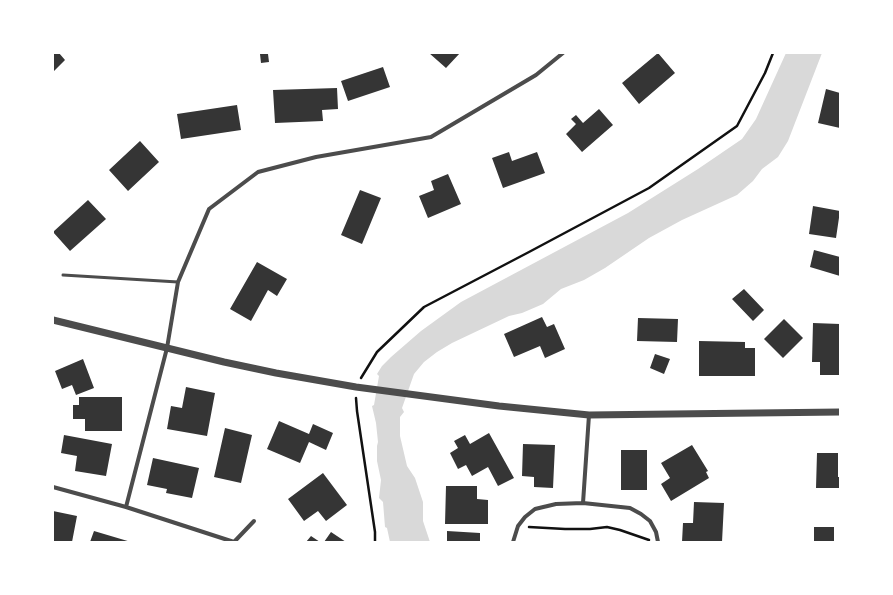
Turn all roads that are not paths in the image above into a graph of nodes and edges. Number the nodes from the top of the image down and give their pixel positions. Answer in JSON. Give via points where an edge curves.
{"nodes":[{"id":1,"x":562,"y":53,"type":"edge"},
{"id":2,"x":62,"y":275,"type":"dead end"},
{"id":3,"x":178,"y":282,"type":"junction"},
{"id":4,"x":53,"y":320,"type":"edge"},
{"id":5,"x":168,"y":348,"type":"junction"},
{"id":6,"x":840,"y":412,"type":"edge"},
{"id":7,"x":589,"y":415,"type":"junction"},
{"id":8,"x":53,"y":487,"type":"edge"},
{"id":9,"x":583,"y":503,"type":"junction"},
{"id":10,"x":126,"y":507,"type":"junction"},
{"id":11,"x":254,"y":521,"type":"dead end"},
{"id":12,"x":513,"y":542,"type":"edge"},
{"id":13,"x":658,"y":542,"type":"edge"}],
"edges":[{"from":1,"to":3,"type":"street","via":[[536,75],[431,137],[316,157],[258,172],[209,209]]},
{"from":2,"to":3,"type":"lane"},
{"from":3,"to":5,"type":"street"},
{"from":4,"to":5,"type":"street"},
{"from":5,"to":7,"type":"street","via":[[276,373],[372,389]]},
{"from":5,"to":10,"type":"street"},
{"from":6,"to":7,"type":"street"},
{"from":7,"to":9,"type":"street"},
{"from":8,"to":10,"type":"street"},
{"from":9,"to":12,"type":"street","via":[[556,504],[535,510],[518,526]]},
{"from":9,"to":13,"type":"street","via":[[630,508],[650,521]]},
{"from":10,"to":11,"type":"street","via":[[234,542]]}]}
